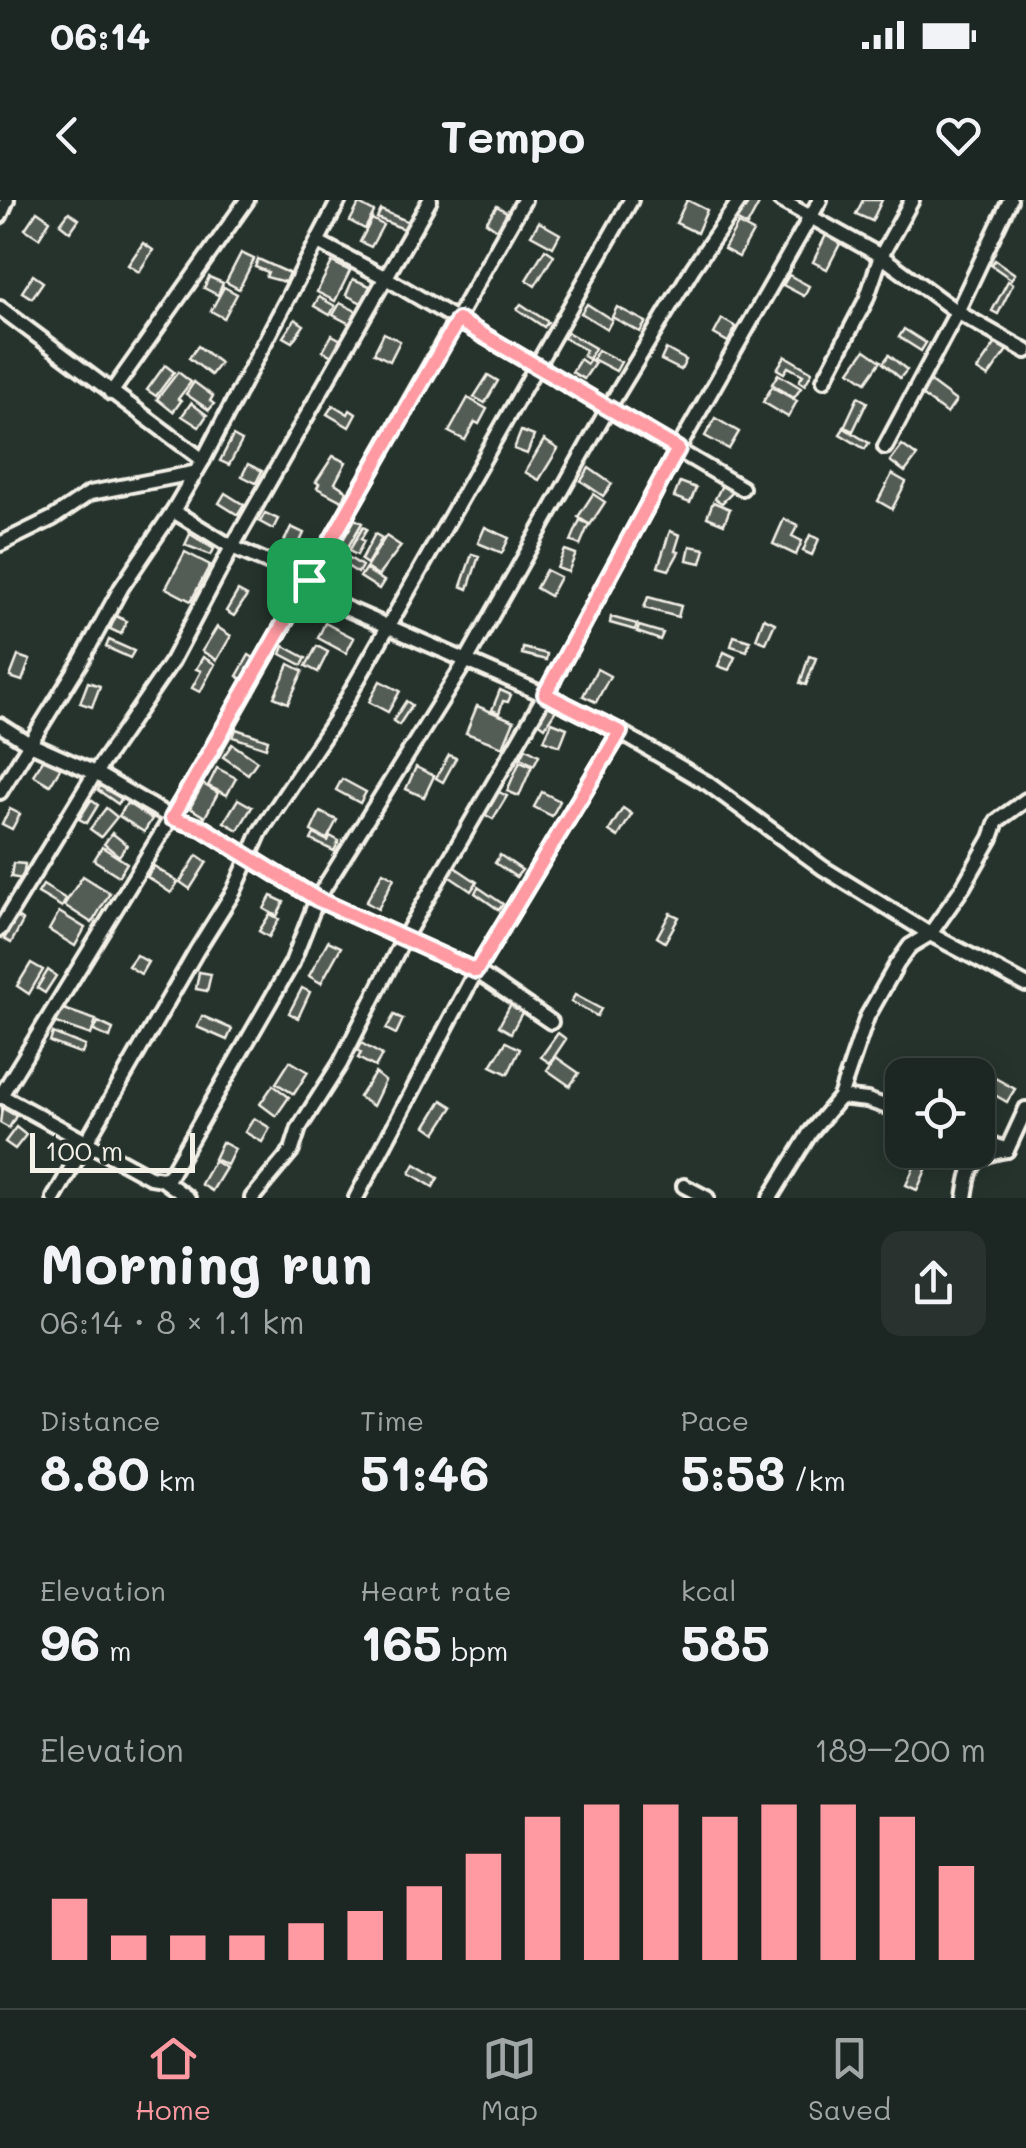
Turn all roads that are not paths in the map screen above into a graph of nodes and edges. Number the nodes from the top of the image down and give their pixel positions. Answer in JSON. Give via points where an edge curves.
{"nodes":[{"id":1,"x":7,"y":200,"type":"edge"},
{"id":2,"x":248,"y":200,"type":"edge"},
{"id":3,"x":339,"y":200,"type":"edge"},
{"id":4,"x":430,"y":200,"type":"edge"},
{"id":5,"x":524,"y":200,"type":"edge"},
{"id":6,"x":631,"y":200,"type":"edge"},
{"id":7,"x":740,"y":200,"type":"edge"},
{"id":8,"x":780,"y":200,"type":"edge"},
{"id":9,"x":820,"y":200,"type":"edge"},
{"id":10,"x":912,"y":200,"type":"edge"},
{"id":11,"x":1010,"y":200,"type":"edge"},
{"id":12,"x":0,"y":216,"type":"edge"},
{"id":13,"x":811,"y":218,"type":"junction"},
{"id":14,"x":318,"y":242,"type":"junction"},
{"id":15,"x":881,"y":256,"type":"junction"},
{"id":16,"x":386,"y":278,"type":"junction"},
{"id":17,"x":0,"y":308,"type":"edge"},
{"id":18,"x":957,"y":312,"type":"junction"},
{"id":19,"x":458,"y":320,"type":"junction"},
{"id":20,"x":1026,"y":351,"type":"edge"},
{"id":21,"x":539,"y":367,"type":"junction"},
{"id":22,"x":824,"y":380,"type":"dead end"},
{"id":23,"x":111,"y":392,"type":"junction"},
{"id":24,"x":609,"y":406,"type":"junction"},
{"id":25,"x":884,"y":447,"type":"dead end"},
{"id":26,"x":678,"y":449,"type":"junction"},
{"id":27,"x":203,"y":460,"type":"junction"},
{"id":28,"x":193,"y":473,"type":"junction"},
{"id":29,"x":742,"y":488,"type":"dead end"},
{"id":30,"x":173,"y":511,"type":"junction"},
{"id":31,"x":0,"y":544,"type":"edge"},
{"id":32,"x":232,"y":547,"type":"junction"},
{"id":33,"x":309,"y":580,"type":"junction"},
{"id":34,"x":389,"y":624,"type":"junction"},
{"id":35,"x":466,"y":661,"type":"junction"},
{"id":36,"x":545,"y":694,"type":"junction"},
{"id":37,"x":0,"y":725,"type":"edge"},
{"id":38,"x":620,"y":732,"type":"junction"},
{"id":39,"x":28,"y":743,"type":"junction"},
{"id":40,"x":95,"y":773,"type":"junction"},
{"id":41,"x":0,"y":792,"type":"edge"},
{"id":42,"x":1026,"y":800,"type":"edge"},
{"id":43,"x":172,"y":818,"type":"junction"},
{"id":44,"x":248,"y":855,"type":"junction"},
{"id":45,"x":317,"y":899,"type":"junction"},
{"id":46,"x":0,"y":929,"type":"edge"},
{"id":47,"x":930,"y":934,"type":"junction"},
{"id":48,"x":404,"y":938,"type":"junction"},
{"id":49,"x":476,"y":971,"type":"junction"},
{"id":50,"x":1026,"y":985,"type":"edge"},
{"id":51,"x":552,"y":1022,"type":"dead end"},
{"id":52,"x":0,"y":1096,"type":"edge"},
{"id":53,"x":840,"y":1097,"type":"junction"},
{"id":54,"x":885,"y":1106,"type":"edge"},
{"id":55,"x":1026,"y":1109,"type":"edge"},
{"id":56,"x":85,"y":1142,"type":"junction"},
{"id":57,"x":995,"y":1145,"type":"edge"},
{"id":58,"x":1007,"y":1150,"type":"junction"},
{"id":59,"x":162,"y":1180,"type":"junction"},
{"id":60,"x":684,"y":1186,"type":"dead end"},
{"id":61,"x":54,"y":1198,"type":"edge"},
{"id":62,"x":188,"y":1198,"type":"edge"},
{"id":63,"x":252,"y":1198,"type":"edge"},
{"id":64,"x":356,"y":1198,"type":"edge"},
{"id":65,"x":707,"y":1198,"type":"edge"},
{"id":66,"x":770,"y":1198,"type":"edge"},
{"id":67,"x":965,"y":1198,"type":"edge"}],
"edges":[{"from":1,"to":12,"type":"street"},
{"from":2,"to":23,"type":"street"},
{"from":3,"to":14,"type":"street"},
{"from":4,"to":16,"type":"street"},
{"from":5,"to":19,"type":"street"},
{"from":6,"to":21,"type":"street"},
{"from":7,"to":24,"type":"street"},
{"from":8,"to":13,"type":"street"},
{"from":9,"to":13,"type":"street"},
{"from":10,"to":15,"type":"street"},
{"from":11,"to":18,"type":"street"},
{"from":13,"to":15,"type":"street"},
{"from":13,"to":26,"type":"street"},
{"from":14,"to":16,"type":"street"},
{"from":14,"to":27,"type":"street"},
{"from":15,"to":18,"type":"street"},
{"from":15,"to":22,"type":"street"},
{"from":16,"to":19,"type":"street"},
{"from":16,"to":32,"type":"street"},
{"from":17,"to":23,"type":"street"},
{"from":18,"to":20,"type":"street"},
{"from":18,"to":25,"type":"street"},
{"from":19,"to":21,"type":"street"},
{"from":19,"to":33,"type":"street"},
{"from":21,"to":24,"type":"street"},
{"from":21,"to":34,"type":"street"},
{"from":23,"to":27,"type":"street"},
{"from":24,"to":26,"type":"street"},
{"from":24,"to":35,"type":"street"},
{"from":26,"to":29,"type":"street"},
{"from":26,"to":36,"type":"street"},
{"from":27,"to":28,"type":"street"},
{"from":28,"to":30,"type":"street"},
{"from":28,"to":31,"type":"street","via":[[90,493]]},
{"from":30,"to":32,"type":"street"},
{"from":30,"to":39,"type":"street"},
{"from":32,"to":33,"type":"street"},
{"from":32,"to":40,"type":"street","via":[[172,661]]},
{"from":33,"to":34,"type":"street","via":[[342,606]]},
{"from":33,"to":43,"type":"street"},
{"from":34,"to":35,"type":"street"},
{"from":34,"to":44,"type":"street"},
{"from":35,"to":36,"type":"street"},
{"from":35,"to":45,"type":"street"},
{"from":36,"to":38,"type":"street"},
{"from":36,"to":48,"type":"street"},
{"from":37,"to":39,"type":"street"},
{"from":38,"to":47,"type":"street"},
{"from":38,"to":49,"type":"street"},
{"from":39,"to":40,"type":"street"},
{"from":39,"to":41,"type":"street"},
{"from":40,"to":43,"type":"street"},
{"from":40,"to":46,"type":"street"},
{"from":42,"to":47,"type":"street","via":[[997,821]]},
{"from":43,"to":44,"type":"street"},
{"from":43,"to":52,"type":"street"},
{"from":44,"to":45,"type":"street"},
{"from":44,"to":56,"type":"street","via":[[234,891]]},
{"from":45,"to":48,"type":"street"},
{"from":45,"to":59,"type":"street","via":[[292,963]]},
{"from":47,"to":50,"type":"street"},
{"from":47,"to":53,"type":"street","via":[[910,946],[886,982]]},
{"from":48,"to":49,"type":"street"},
{"from":48,"to":63,"type":"street","via":[[292,1150]]},
{"from":49,"to":51,"type":"street"},
{"from":49,"to":64,"type":"street"},
{"from":52,"to":56,"type":"street"},
{"from":53,"to":54,"type":"street"},
{"from":53,"to":66,"type":"street"},
{"from":55,"to":58,"type":"street"},
{"from":56,"to":59,"type":"street"},
{"from":56,"to":61,"type":"street"},
{"from":57,"to":58,"type":"street"},
{"from":58,"to":67,"type":"street","via":[[976,1161]]},
{"from":59,"to":62,"type":"street"},
{"from":60,"to":65,"type":"street"}]}
